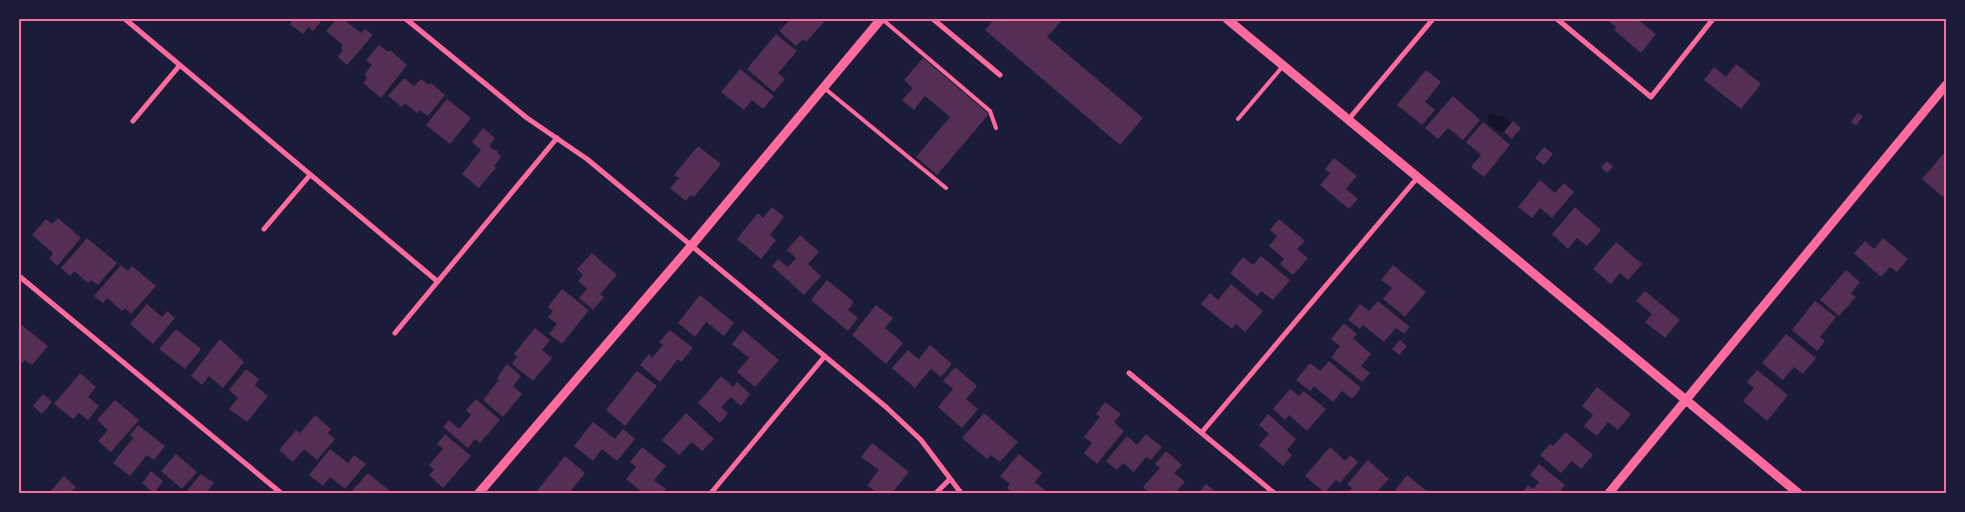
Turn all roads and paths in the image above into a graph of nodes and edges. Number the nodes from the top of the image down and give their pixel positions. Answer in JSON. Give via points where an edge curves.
{"nodes":[{"id":1,"x":125,"y":19,"type":"edge"},
{"id":2,"x":406,"y":19,"type":"edge"},
{"id":3,"x":881,"y":19,"type":"edge"},
{"id":4,"x":933,"y":19,"type":"edge"},
{"id":5,"x":1227,"y":19,"type":"edge"},
{"id":6,"x":1433,"y":19,"type":"edge"},
{"id":7,"x":1557,"y":19,"type":"edge"},
{"id":8,"x":1712,"y":19,"type":"edge"},
{"id":9,"x":180,"y":65,"type":"junction"},
{"id":10,"x":1283,"y":66,"type":"junction"},
{"id":11,"x":1000,"y":75,"type":"dead end"},
{"id":12,"x":1946,"y":85,"type":"edge"},
{"id":13,"x":823,"y":87,"type":"junction"},
{"id":14,"x":1238,"y":119,"type":"dead end"},
{"id":15,"x":1348,"y":120,"type":"junction"},
{"id":16,"x":133,"y":121,"type":"dead end"},
{"id":17,"x":996,"y":128,"type":"dead end"},
{"id":18,"x":557,"y":138,"type":"junction"},
{"id":19,"x":310,"y":174,"type":"junction"},
{"id":20,"x":1418,"y":177,"type":"junction"},
{"id":21,"x":946,"y":188,"type":"dead end"},
{"id":22,"x":264,"y":229,"type":"dead end"},
{"id":23,"x":691,"y":246,"type":"junction"},
{"id":24,"x":19,"y":276,"type":"edge"},
{"id":25,"x":437,"y":280,"type":"junction"},
{"id":26,"x":395,"y":333,"type":"dead end"},
{"id":27,"x":825,"y":356,"type":"junction"},
{"id":28,"x":1129,"y":373,"type":"dead end"},
{"id":29,"x":1685,"y":399,"type":"junction"},
{"id":30,"x":1202,"y":432,"type":"junction"},
{"id":31,"x":950,"y":478,"type":"junction"},
{"id":32,"x":281,"y":493,"type":"edge"},
{"id":33,"x":480,"y":493,"type":"edge"},
{"id":34,"x":711,"y":493,"type":"edge"},
{"id":35,"x":936,"y":493,"type":"edge"},
{"id":36,"x":961,"y":493,"type":"edge"},
{"id":37,"x":1274,"y":493,"type":"edge"},
{"id":38,"x":1609,"y":493,"type":"edge"},
{"id":39,"x":1798,"y":493,"type":"edge"}],
"edges":[{"from":1,"to":9,"type":"street"},
{"from":2,"to":18,"type":"street","via":[[501,98]]},
{"from":3,"to":13,"type":"street"},
{"from":3,"to":17,"type":"lane","via":[[990,111]]},
{"from":4,"to":11,"type":"street"},
{"from":5,"to":10,"type":"street"},
{"from":6,"to":15,"type":"street"},
{"from":7,"to":8,"type":"street","via":[[1651,97]]},
{"from":9,"to":16,"type":"street"},
{"from":9,"to":19,"type":"street"},
{"from":10,"to":14,"type":"lane"},
{"from":10,"to":15,"type":"street"},
{"from":12,"to":29,"type":"street"},
{"from":13,"to":21,"type":"lane"},
{"from":13,"to":23,"type":"street"},
{"from":15,"to":20,"type":"street"},
{"from":18,"to":23,"type":"street"},
{"from":18,"to":25,"type":"street"},
{"from":19,"to":22,"type":"street"},
{"from":19,"to":25,"type":"street"},
{"from":20,"to":29,"type":"street"},
{"from":20,"to":30,"type":"street"},
{"from":23,"to":27,"type":"street"},
{"from":23,"to":33,"type":"street"},
{"from":24,"to":32,"type":"street"},
{"from":25,"to":26,"type":"street"},
{"from":27,"to":31,"type":"street","via":[[904,423]]},
{"from":27,"to":34,"type":"street"},
{"from":28,"to":30,"type":"street"},
{"from":29,"to":38,"type":"street"},
{"from":29,"to":39,"type":"street"},
{"from":30,"to":37,"type":"street"},
{"from":31,"to":35,"type":"street"},
{"from":31,"to":36,"type":"street"}]}
